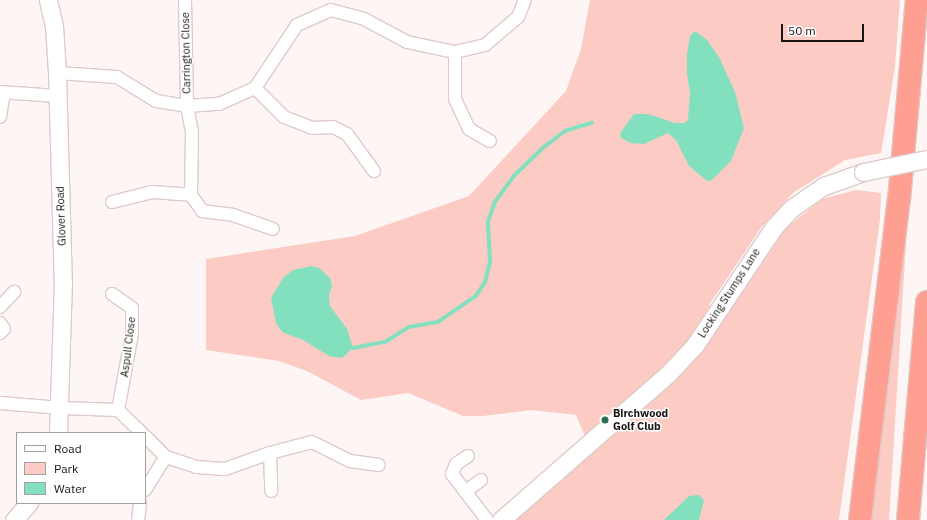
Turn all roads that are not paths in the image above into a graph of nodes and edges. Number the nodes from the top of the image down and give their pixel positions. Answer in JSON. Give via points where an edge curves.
{"nodes":[{"id":1,"x":48,"y":0,"type":"edge"},
{"id":2,"x":185,"y":0,"type":"edge"},
{"id":3,"x":525,"y":0,"type":"edge"},
{"id":4,"x":917,"y":0,"type":"edge"},
{"id":5,"x":329,"y":5,"type":"edge"},
{"id":6,"x":455,"y":52,"type":"junction"},
{"id":7,"x":57,"y":73,"type":"junction"},
{"id":8,"x":255,"y":88,"type":"junction"},
{"id":9,"x":2,"y":93,"type":"edge"},
{"id":10,"x":57,"y":96,"type":"junction"},
{"id":11,"x":187,"y":106,"type":"junction"},
{"id":12,"x":0,"y":117,"type":"edge"},
{"id":13,"x":490,"y":141,"type":"dead end"},
{"id":14,"x":927,"y":159,"type":"edge"},
{"id":15,"x":374,"y":171,"type":"dead end"},
{"id":16,"x":191,"y":195,"type":"junction"},
{"id":17,"x":112,"y":202,"type":"dead end"},
{"id":18,"x":273,"y":229,"type":"dead end"},
{"id":19,"x":14,"y":292,"type":"dead end"},
{"id":20,"x":112,"y":294,"type":"dead end"},
{"id":21,"x":927,"y":302,"type":"edge"},
{"id":22,"x":0,"y":307,"type":"edge"},
{"id":23,"x":927,"y":320,"type":"edge"},
{"id":24,"x":0,"y":323,"type":"edge"},
{"id":25,"x":0,"y":334,"type":"edge"},
{"id":26,"x":0,"y":402,"type":"edge"},
{"id":27,"x":61,"y":408,"type":"junction"},
{"id":28,"x":118,"y":410,"type":"junction"},
{"id":29,"x":58,"y":432,"type":"edge"},
{"id":30,"x":141,"y":432,"type":"edge"},
{"id":31,"x":146,"y":437,"type":"edge"},
{"id":32,"x":270,"y":453,"type":"junction"},
{"id":33,"x":166,"y":456,"type":"junction"},
{"id":34,"x":468,"y":456,"type":"dead end"},
{"id":35,"x":379,"y":465,"type":"dead end"},
{"id":36,"x":481,"y":480,"type":"dead end"},
{"id":37,"x":146,"y":488,"type":"edge"},
{"id":38,"x":271,"y":491,"type":"dead end"},
{"id":39,"x":465,"y":492,"type":"junction"},
{"id":40,"x":28,"y":504,"type":"edge"},
{"id":41,"x":140,"y":504,"type":"edge"},
{"id":42,"x":14,"y":520,"type":"edge"},
{"id":43,"x":138,"y":520,"type":"edge"},
{"id":44,"x":486,"y":520,"type":"edge"},
{"id":45,"x":500,"y":520,"type":"edge"},
{"id":46,"x":860,"y":520,"type":"edge"},
{"id":47,"x":908,"y":520,"type":"edge"},
{"id":48,"x":917,"y":520,"type":"edge"}],
"edges":[{"from":1,"to":7,"type":"street","name":"Glover Road","via":[[54,26]]},
{"from":2,"to":11,"type":"street","name":"Carrington Close"},
{"from":3,"to":6,"type":"street","via":[[518,17],[485,45]]},
{"from":4,"to":46,"type":"highway","via":[[898,207]]},
{"from":5,"to":6,"type":"street","via":[[364,19],[407,42]]},
{"from":5,"to":8,"type":"street","via":[[297,25]]},
{"from":6,"to":13,"type":"street","via":[[456,99],[469,129]]},
{"from":7,"to":10,"type":"street","name":"Glover Road"},
{"from":7,"to":11,"type":"street","name":"Carrington Close","via":[[117,77],[156,101]]},
{"from":8,"to":11,"type":"street","name":"Carrington Close","via":[[219,104]]},
{"from":8,"to":15,"type":"street","via":[[284,117],[312,128],[332,127],[347,134]]},
{"from":9,"to":10,"type":"street"},
{"from":9,"to":12,"type":"street"},
{"from":10,"to":27,"type":"street","name":"Glover Road","via":[[63,282]]},
{"from":11,"to":16,"type":"street","name":"Carrington Close","via":[[192,132]]},
{"from":14,"to":45,"type":"street","name":"Locking Stumps Lane","bridge":true,"via":[[863,172],[824,186],[792,208],[774,227],[695,345],[668,374]]},
{"from":16,"to":17,"type":"street","via":[[152,192]]},
{"from":16,"to":18,"type":"street","via":[[202,211],[233,215]]},
{"from":19,"to":22,"type":"street"},
{"from":20,"to":28,"type":"street","name":"Aspull Close","via":[[132,308],[132,334]]},
{"from":21,"to":47,"type":"highway"},
{"from":23,"to":48,"type":"highway"},
{"from":24,"to":25,"type":"street","via":[[4,329]]},
{"from":26,"to":27,"type":"street"},
{"from":27,"to":28,"type":"street"},
{"from":27,"to":29,"type":"street","name":"Glover Road"},
{"from":28,"to":30,"type":"street"},
{"from":31,"to":33,"type":"street"},
{"from":32,"to":33,"type":"street","via":[[225,469],[196,467]]},
{"from":32,"to":35,"type":"street","via":[[312,442],[350,461]]},
{"from":32,"to":38,"type":"street"},
{"from":33,"to":37,"type":"street"},
{"from":34,"to":39,"type":"street","via":[[456,464],[452,474]]},
{"from":36,"to":39,"type":"street"},
{"from":39,"to":44,"type":"street"},
{"from":40,"to":42,"type":"street"},
{"from":41,"to":43,"type":"street"}]}
